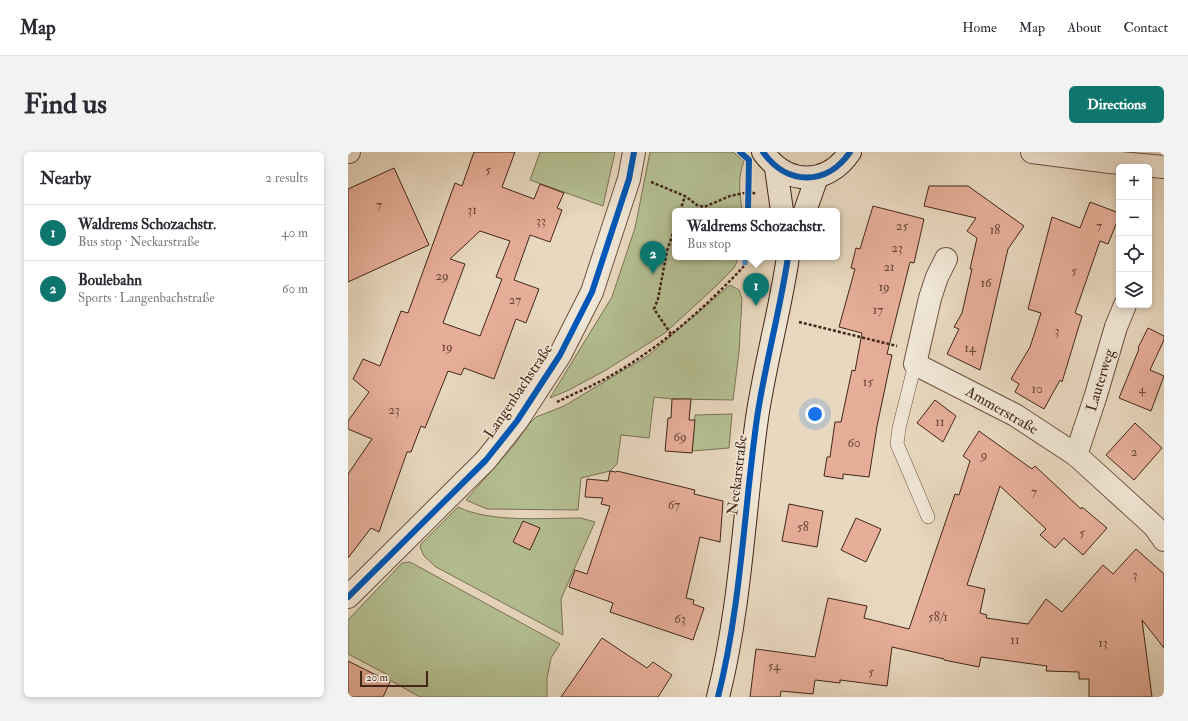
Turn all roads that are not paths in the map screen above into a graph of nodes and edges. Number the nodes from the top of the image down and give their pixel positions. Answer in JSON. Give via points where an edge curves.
{"nodes":[{"id":1,"x":634,"y":152,"type":"edge"},
{"id":2,"x":850,"y":152,"type":"edge"},
{"id":3,"x":1032,"y":152,"type":"edge"},
{"id":4,"x":1112,"y":157,"type":"edge"},
{"id":5,"x":770,"y":160,"type":"edge"},
{"id":6,"x":1164,"y":166,"type":"edge"},
{"id":7,"x":817,"y":177,"type":"junction"},
{"id":8,"x":781,"y":208,"type":"edge"},
{"id":9,"x":806,"y":208,"type":"edge"},
{"id":10,"x":946,"y":259,"type":"dead end"},
{"id":11,"x":788,"y":260,"type":"edge"},
{"id":12,"x":1124,"y":308,"type":"edge"},
{"id":13,"x":916,"y":358,"type":"junction"},
{"id":14,"x":1076,"y":455,"type":"junction"},
{"id":15,"x":928,"y":517,"type":"dead end"},
{"id":16,"x":1161,"y":528,"type":"edge"},
{"id":17,"x":348,"y":597,"type":"edge"},
{"id":18,"x":718,"y":697,"type":"edge"}],
"edges":[{"from":1,"to":17,"type":"street","name":"Langenbachstraße","via":[[629,179],[592,292],[560,355],[517,421],[486,460]]},
{"from":2,"to":7,"type":"street","via":[[839,166]]},
{"from":3,"to":4,"type":"street"},
{"from":4,"to":6,"type":"street"},
{"from":5,"to":7,"type":"street","via":[[786,173],[796,177]]},
{"from":5,"to":8,"type":"street"},
{"from":7,"to":9,"type":"street"},
{"from":10,"to":13,"type":"street","via":[[930,298]]},
{"from":11,"to":18,"type":"street","name":"Neckarstraße","via":[[757,417],[732,623]]},
{"from":12,"to":14,"type":"street","name":"Lauterweg"},
{"from":13,"to":14,"type":"street","name":"Ammerstraße","via":[[1015,415]]},
{"from":13,"to":15,"type":"lane","via":[[897,444]]},
{"from":14,"to":16,"type":"street","name":"Ammerstraße"}]}
